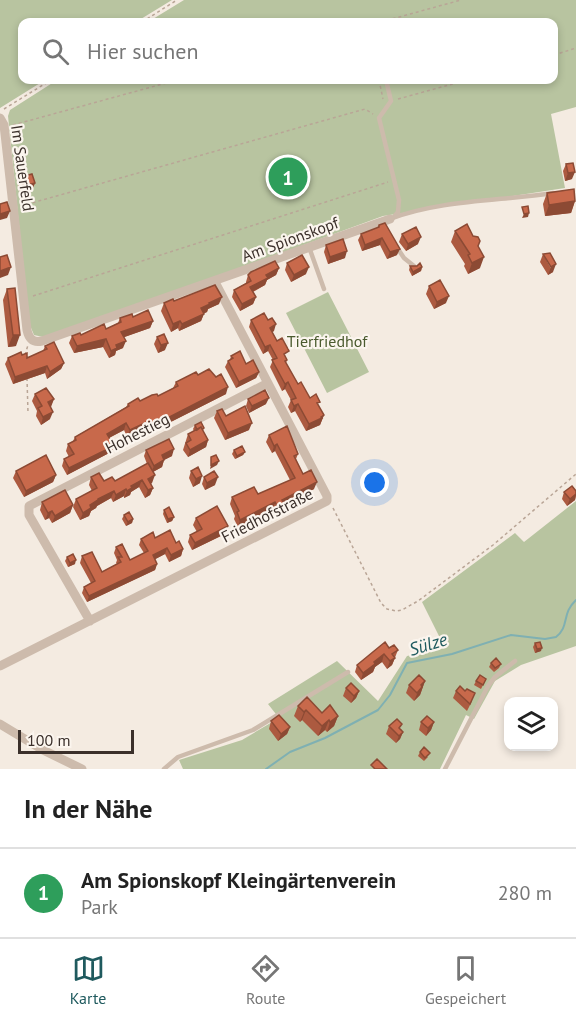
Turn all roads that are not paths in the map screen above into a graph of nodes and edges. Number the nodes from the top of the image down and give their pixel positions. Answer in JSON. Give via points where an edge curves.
{"nodes":[{"id":1,"x":387,"y":84,"type":"edge"},
{"id":2,"x":1,"y":115,"type":"edge"},
{"id":3,"x":557,"y":192,"type":"edge"},
{"id":4,"x":387,"y":222,"type":"junction"},
{"id":5,"x":393,"y":241,"type":"edge"},
{"id":6,"x":309,"y":247,"type":"junction"},
{"id":7,"x":414,"y":266,"type":"edge"},
{"id":8,"x":215,"y":282,"type":"junction"},
{"id":9,"x":324,"y":289,"type":"dead end"},
{"id":10,"x":27,"y":330,"type":"joint"},
{"id":11,"x":268,"y":383,"type":"junction"},
{"id":12,"x":90,"y":621,"type":"junction"},
{"id":13,"x":515,"y":661,"type":"dead end"},
{"id":14,"x":0,"y":666,"type":"edge"},
{"id":15,"x":348,"y":672,"type":"dead end"},
{"id":16,"x":0,"y":724,"type":"edge"},
{"id":17,"x":82,"y":769,"type":"edge"},
{"id":18,"x":164,"y":769,"type":"edge"},
{"id":19,"x":445,"y":769,"type":"edge"}],
"edges":[{"from":1,"to":4,"type":"lane","via":[[391,101],[379,118],[400,204]]},
{"from":2,"to":10,"type":"street","name":"Im Sauerfeld"},
{"from":3,"to":4,"type":"lane","name":"Am Spionskopf","via":[[450,205]]},
{"from":4,"to":6,"type":"street","name":"Am Spionskopf"},
{"from":5,"to":7,"type":"lane"},
{"from":6,"to":8,"type":"street","name":"Am Spionskopf"},
{"from":6,"to":9,"type":"lane"},
{"from":8,"to":10,"type":"street","name":"Am Spionskopf","via":[[42,341],[32,340]]},
{"from":8,"to":11,"type":"street","name":"Friedhofstraße"},
{"from":11,"to":12,"type":"street","name":"Friedhofstraße","via":[[327,500]]},
{"from":11,"to":12,"type":"street","name":"Hohestieg","via":[[30,504],[30,516]]},
{"from":12,"to":14,"type":"street","name":"Friedhofstraße"},
{"from":13,"to":19,"type":"lane","via":[[495,677],[484,693]]},
{"from":15,"to":18,"type":"lane","via":[[253,730],[178,757]]},
{"from":16,"to":17,"type":"street"}]}
